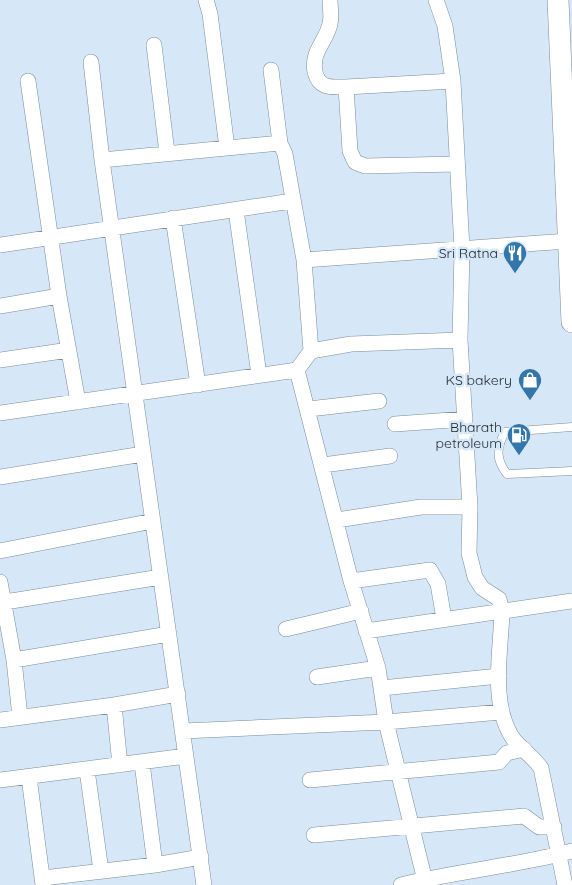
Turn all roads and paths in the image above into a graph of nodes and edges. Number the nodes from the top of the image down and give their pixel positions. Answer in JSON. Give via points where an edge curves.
{"nodes":[{"id":1,"x":206,"y":0,"type":"edge"},
{"id":2,"x":330,"y":0,"type":"edge"},
{"id":3,"x":436,"y":0,"type":"edge"},
{"id":4,"x":563,"y":5,"type":"edge"},
{"id":5,"x":154,"y":45,"type":"dead end"},
{"id":6,"x":91,"y":62,"type":"dead end"},
{"id":7,"x":271,"y":70,"type":"dead end"},
{"id":8,"x":28,"y":81,"type":"dead end"},
{"id":9,"x":453,"y":81,"type":"junction"},
{"id":10,"x":346,"y":87,"type":"junction"},
{"id":11,"x":280,"y":143,"type":"junction"},
{"id":12,"x":227,"y":148,"type":"junction"},
{"id":13,"x":167,"y":153,"type":"junction"},
{"id":14,"x":102,"y":160,"type":"junction"},
{"id":15,"x":457,"y":164,"type":"junction"},
{"id":16,"x":292,"y":201,"type":"junction"},
{"id":17,"x":236,"y":210,"type":"junction"},
{"id":18,"x":173,"y":218,"type":"junction"},
{"id":19,"x":569,"y":220,"type":"edge"},
{"id":20,"x":111,"y":227,"type":"junction"},
{"id":21,"x":51,"y":236,"type":"junction"},
{"id":22,"x":568,"y":241,"type":"junction"},
{"id":23,"x":0,"y":244,"type":"edge"},
{"id":24,"x":462,"y":249,"type":"junction"},
{"id":25,"x":304,"y":260,"type":"junction"},
{"id":26,"x":59,"y":296,"type":"junction"},
{"id":27,"x":572,"y":305,"type":"edge"},
{"id":28,"x":0,"y":306,"type":"edge"},
{"id":29,"x":572,"y":322,"type":"edge"},
{"id":30,"x":460,"y":340,"type":"junction"},
{"id":31,"x":69,"y":350,"type":"junction"},
{"id":32,"x":311,"y":351,"type":"junction"},
{"id":33,"x":0,"y":360,"type":"edge"},
{"id":34,"x":298,"y":370,"type":"junction"},
{"id":35,"x":259,"y":375,"type":"junction"},
{"id":36,"x":198,"y":385,"type":"junction"},
{"id":37,"x":135,"y":395,"type":"junction"},
{"id":38,"x":380,"y":401,"type":"dead end"},
{"id":39,"x":78,"y":402,"type":"junction"},
{"id":40,"x":309,"y":409,"type":"junction"},
{"id":41,"x":0,"y":413,"type":"edge"},
{"id":42,"x":465,"y":419,"type":"junction"},
{"id":43,"x":395,"y":424,"type":"dead end"},
{"id":44,"x":572,"y":427,"type":"edge"},
{"id":45,"x":143,"y":454,"type":"junction"},
{"id":46,"x":390,"y":456,"type":"dead end"},
{"id":47,"x":323,"y":465,"type":"junction"},
{"id":48,"x":572,"y":471,"type":"edge"},
{"id":49,"x":0,"y":477,"type":"edge"},
{"id":50,"x":470,"y":507,"type":"junction"},
{"id":51,"x":337,"y":520,"type":"junction"},
{"id":52,"x":153,"y":521,"type":"junction"},
{"id":53,"x":0,"y":551,"type":"edge"},
{"id":54,"x":161,"y":577,"type":"junction"},
{"id":55,"x":351,"y":581,"type":"junction"},
{"id":56,"x":0,"y":582,"type":"edge"},
{"id":57,"x":572,"y":601,"type":"edge"},
{"id":58,"x":5,"y":602,"type":"junction"},
{"id":59,"x":360,"y":611,"type":"junction"},
{"id":60,"x":502,"y":611,"type":"junction"},
{"id":61,"x":444,"y":619,"type":"junction"},
{"id":62,"x":286,"y":630,"type":"dead end"},
{"id":63,"x":366,"y":631,"type":"junction"},
{"id":64,"x":169,"y":634,"type":"junction"},
{"id":65,"x":14,"y":660,"type":"junction"},
{"id":66,"x":378,"y":668,"type":"junction"},
{"id":67,"x":499,"y":676,"type":"junction"},
{"id":68,"x":317,"y":677,"type":"dead end"},
{"id":69,"x":382,"y":688,"type":"junction"},
{"id":70,"x":178,"y":694,"type":"junction"},
{"id":71,"x":114,"y":705,"type":"junction"},
{"id":72,"x":501,"y":712,"type":"junction"},
{"id":73,"x":20,"y":718,"type":"junction"},
{"id":74,"x":0,"y":720,"type":"edge"},
{"id":75,"x":386,"y":722,"type":"junction"},
{"id":76,"x":183,"y":731,"type":"junction"},
{"id":77,"x":524,"y":749,"type":"junction"},
{"id":78,"x":186,"y":756,"type":"junction"},
{"id":79,"x":142,"y":763,"type":"junction"},
{"id":80,"x":120,"y":766,"type":"junction"},
{"id":81,"x":87,"y":770,"type":"junction"},
{"id":82,"x":398,"y":770,"type":"junction"},
{"id":83,"x":29,"y":777,"type":"junction"},
{"id":84,"x":0,"y":780,"type":"edge"},
{"id":85,"x":310,"y":780,"type":"dead end"},
{"id":86,"x":410,"y":825,"type":"junction"},
{"id":87,"x":554,"y":827,"type":"junction"},
{"id":88,"x":314,"y":836,"type":"dead end"},
{"id":89,"x":565,"y":853,"type":"edge"},
{"id":90,"x":200,"y":857,"type":"junction"},
{"id":91,"x":155,"y":865,"type":"junction"},
{"id":92,"x":101,"y":871,"type":"junction"},
{"id":93,"x":43,"y":882,"type":"edge"},
{"id":94,"x":425,"y":882,"type":"edge"},
{"id":95,"x":204,"y":885,"type":"edge"},
{"id":96,"x":401,"y":885,"type":"edge"},
{"id":97,"x":565,"y":885,"type":"edge"}],
"edges":[{"from":1,"to":12,"type":"street"},
{"from":2,"to":10,"type":"street","via":[[330,25],[315,54],[314,63],[321,85]]},
{"from":3,"to":9,"type":"street","via":[[445,26]]},
{"from":4,"to":19,"type":"street"},
{"from":5,"to":13,"type":"street"},
{"from":6,"to":14,"type":"street"},
{"from":7,"to":11,"type":"street"},
{"from":8,"to":21,"type":"street"},
{"from":9,"to":10,"type":"street"},
{"from":9,"to":15,"type":"street"},
{"from":10,"to":15,"type":"street","via":[[350,151],[355,162],[365,166]]},
{"from":11,"to":12,"type":"street"},
{"from":11,"to":16,"type":"street","via":[[285,154]]},
{"from":12,"to":13,"type":"street"},
{"from":13,"to":14,"type":"street"},
{"from":14,"to":20,"type":"street"},
{"from":15,"to":24,"type":"street"},
{"from":16,"to":17,"type":"street"},
{"from":16,"to":25,"type":"street"},
{"from":17,"to":18,"type":"street"},
{"from":17,"to":35,"type":"street"},
{"from":18,"to":20,"type":"street"},
{"from":18,"to":36,"type":"street"},
{"from":19,"to":22,"type":"street"},
{"from":20,"to":21,"type":"street"},
{"from":20,"to":37,"type":"street"},
{"from":21,"to":23,"type":"street"},
{"from":21,"to":26,"type":"street"},
{"from":22,"to":24,"type":"street"},
{"from":22,"to":27,"type":"street"},
{"from":24,"to":25,"type":"street"},
{"from":24,"to":30,"type":"street"},
{"from":25,"to":32,"type":"street"},
{"from":26,"to":28,"type":"street"},
{"from":26,"to":31,"type":"street"},
{"from":27,"to":29,"type":"street"},
{"from":30,"to":32,"type":"street","via":[[351,344]]},
{"from":30,"to":42,"type":"street"},
{"from":31,"to":33,"type":"street"},
{"from":31,"to":39,"type":"street"},
{"from":32,"to":34,"type":"street"},
{"from":34,"to":35,"type":"street"},
{"from":34,"to":40,"type":"street"},
{"from":35,"to":36,"type":"street"},
{"from":36,"to":37,"type":"street"},
{"from":37,"to":39,"type":"street"},
{"from":37,"to":45,"type":"street"},
{"from":38,"to":40,"type":"street"},
{"from":39,"to":41,"type":"street"},
{"from":40,"to":47,"type":"street"},
{"from":42,"to":43,"type":"street"},
{"from":42,"to":50,"type":"street"},
{"from":44,"to":48,"type":"lane","via":[[505,432],[498,444],[498,463],[507,474]]},
{"from":45,"to":49,"type":"street"},
{"from":45,"to":52,"type":"street"},
{"from":46,"to":47,"type":"street"},
{"from":47,"to":51,"type":"street"},
{"from":50,"to":51,"type":"street","via":[[421,507]]},
{"from":50,"to":60,"type":"street","via":[[469,553],[475,577],[482,588],[499,599]]},
{"from":51,"to":55,"type":"street"},
{"from":52,"to":53,"type":"street"},
{"from":52,"to":54,"type":"street"},
{"from":54,"to":58,"type":"street"},
{"from":54,"to":64,"type":"street"},
{"from":55,"to":59,"type":"street"},
{"from":55,"to":61,"type":"street","via":[[430,570],[438,584]]},
{"from":56,"to":58,"type":"street"},
{"from":57,"to":60,"type":"street"},
{"from":58,"to":65,"type":"street"},
{"from":59,"to":62,"type":"street"},
{"from":59,"to":63,"type":"street"},
{"from":60,"to":61,"type":"street"},
{"from":60,"to":67,"type":"street"},
{"from":61,"to":63,"type":"street"},
{"from":63,"to":66,"type":"street"},
{"from":64,"to":65,"type":"street"},
{"from":64,"to":70,"type":"street"},
{"from":65,"to":73,"type":"street"},
{"from":66,"to":68,"type":"street"},
{"from":66,"to":69,"type":"street"},
{"from":67,"to":69,"type":"street"},
{"from":67,"to":72,"type":"street"},
{"from":69,"to":75,"type":"street"},
{"from":70,"to":71,"type":"street"},
{"from":70,"to":76,"type":"street"},
{"from":71,"to":73,"type":"street"},
{"from":71,"to":80,"type":"street"},
{"from":72,"to":75,"type":"street"},
{"from":72,"to":77,"type":"street","via":[[513,738]]},
{"from":73,"to":74,"type":"street"},
{"from":75,"to":76,"type":"street"},
{"from":75,"to":82,"type":"street"},
{"from":76,"to":78,"type":"street"},
{"from":77,"to":82,"type":"street","via":[[507,753],[499,762]]},
{"from":77,"to":87,"type":"street","via":[[541,768]]},
{"from":78,"to":79,"type":"street"},
{"from":78,"to":90,"type":"street"},
{"from":79,"to":80,"type":"street"},
{"from":79,"to":91,"type":"street"},
{"from":80,"to":81,"type":"street"},
{"from":81,"to":83,"type":"street"},
{"from":81,"to":92,"type":"street"},
{"from":82,"to":85,"type":"street"},
{"from":82,"to":86,"type":"street"},
{"from":83,"to":84,"type":"street"},
{"from":83,"to":93,"type":"street"},
{"from":86,"to":87,"type":"street","via":[[524,816],[539,828]]},
{"from":86,"to":88,"type":"street"},
{"from":86,"to":94,"type":"street"},
{"from":87,"to":89,"type":"street"},
{"from":89,"to":94,"type":"street"},
{"from":89,"to":97,"type":"street"},
{"from":90,"to":91,"type":"street"},
{"from":90,"to":95,"type":"street"},
{"from":91,"to":92,"type":"street"},
{"from":92,"to":93,"type":"street"},
{"from":94,"to":96,"type":"street"}]}
